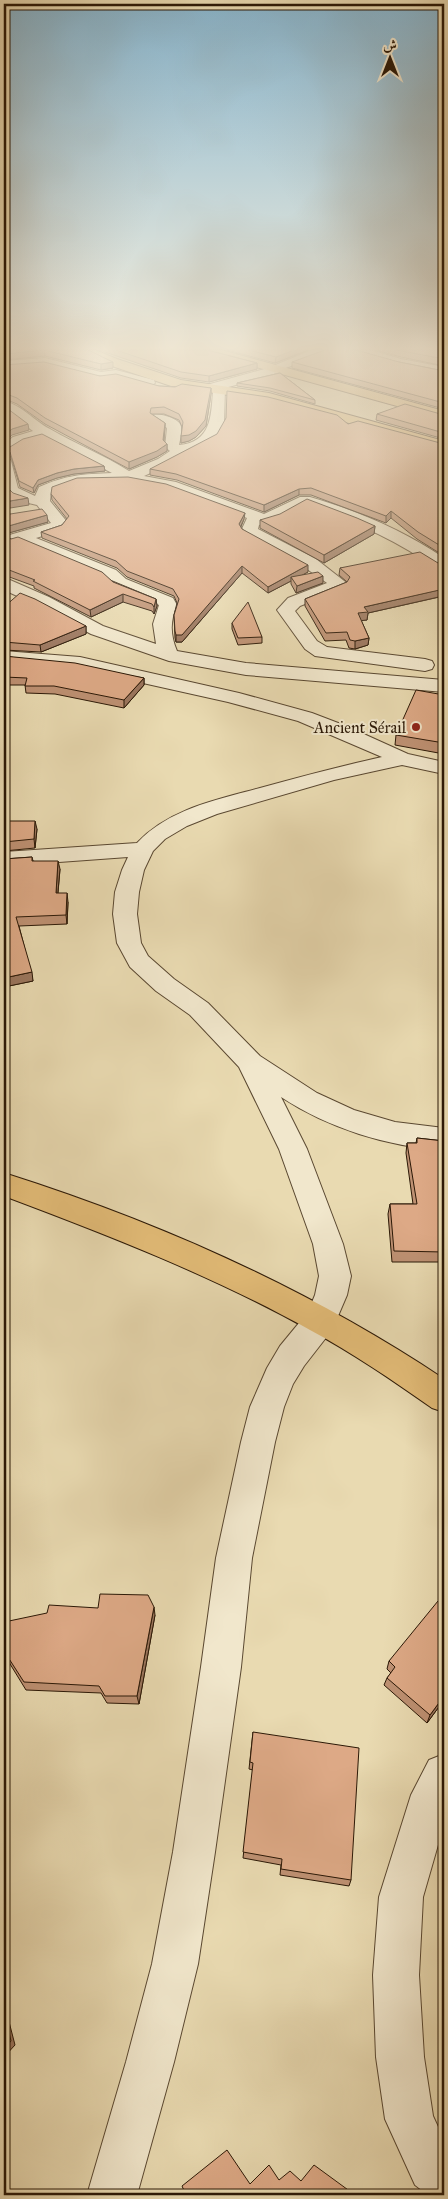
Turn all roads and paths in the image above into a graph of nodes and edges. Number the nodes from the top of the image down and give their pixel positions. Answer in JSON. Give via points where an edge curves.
{"nodes":[{"id":1,"x":85,"y":453,"type":"edge"},
{"id":2,"x":177,"y":453,"type":"edge"},
{"id":3,"x":4,"y":460,"type":"edge"},
{"id":4,"x":128,"y":477,"type":"junction"},
{"id":5,"x":46,"y":505,"type":"junction"},
{"id":6,"x":19,"y":513,"type":"edge"},
{"id":7,"x":259,"y":518,"type":"junction"},
{"id":8,"x":21,"y":536,"type":"junction"},
{"id":9,"x":4,"y":541,"type":"edge"},
{"id":10,"x":444,"y":565,"type":"edge"},
{"id":11,"x":4,"y":584,"type":"edge"},
{"id":12,"x":169,"y":654,"type":"junction"},
{"id":13,"x":4,"y":656,"type":"edge"},
{"id":14,"x":444,"y":677,"type":"edge"},
{"id":15,"x":342,"y":678,"type":"junction"},
{"id":16,"x":444,"y":697,"type":"edge"},
{"id":17,"x":402,"y":759,"type":"junction"},
{"id":18,"x":444,"y":768,"type":"edge"},
{"id":19,"x":143,"y":849,"type":"junction"},
{"id":20,"x":4,"y":859,"type":"edge"},
{"id":21,"x":250,"y":1062,"type":"junction"},
{"id":22,"x":444,"y":1139,"type":"edge"},
{"id":23,"x":4,"y":1184,"type":"edge"},
{"id":24,"x":321,"y":1320,"type":"junction"},
{"id":25,"x":444,"y":1397,"type":"edge"},
{"id":26,"x":444,"y":1775,"type":"edge"},
{"id":27,"x":444,"y":2177,"type":"edge"},
{"id":28,"x":112,"y":2195,"type":"edge"}],
"edges":[{"from":1,"to":4,"type":"street"},
{"from":2,"to":4,"type":"street"},
{"from":3,"to":5,"type":"street","via":[[13,491]]},
{"from":4,"to":5,"type":"street","via":[[64,481],[44,490]]},
{"from":4,"to":7,"type":"street","via":[[177,486]]},
{"from":5,"to":6,"type":"street"},
{"from":5,"to":8,"type":"street","via":[[60,525]]},
{"from":7,"to":10,"type":"street","via":[[273,517],[305,500],[402,540]]},
{"from":7,"to":14,"type":"street","via":[[252,522],[249,531],[310,563],[339,584],[294,602],[286,610],[311,645],[322,652]]},
{"from":8,"to":9,"type":"street"},
{"from":8,"to":12,"type":"street","via":[[167,602],[161,632]]},
{"from":11,"to":12,"type":"street","via":[[98,630]]},
{"from":12,"to":15,"type":"street","via":[[246,669]]},
{"from":13,"to":17,"type":"street","via":[[80,663],[240,699],[305,717]]},
{"from":14,"to":15,"type":"street","via":[[394,680]]},
{"from":15,"to":16,"type":"street"},
{"from":17,"to":18,"type":"street"},
{"from":17,"to":19,"type":"street","via":[[330,775],[209,809],[157,834]]},
{"from":19,"to":20,"type":"street"},
{"from":19,"to":21,"type":"street","via":[[127,892],[125,914],[129,943],[139,961],[199,1009]]},
{"from":21,"to":22,"type":"street","via":[[315,1105],[343,1117],[371,1126]]},
{"from":21,"to":24,"type":"street","via":[[293,1149],[328,1244],[335,1276]]},
{"from":23,"to":24,"type":"main road","via":[[219,1270]]},
{"from":24,"to":25,"type":"main road"},
{"from":24,"to":28,"type":"street","via":[[279,1378],[258,1442],[234,1558],[221,1667],[175,1964]]},
{"from":26,"to":27,"type":"street","via":[[432,1795],[401,1897],[396,1975],[400,2057],[409,2119],[432,2168]]}]}
